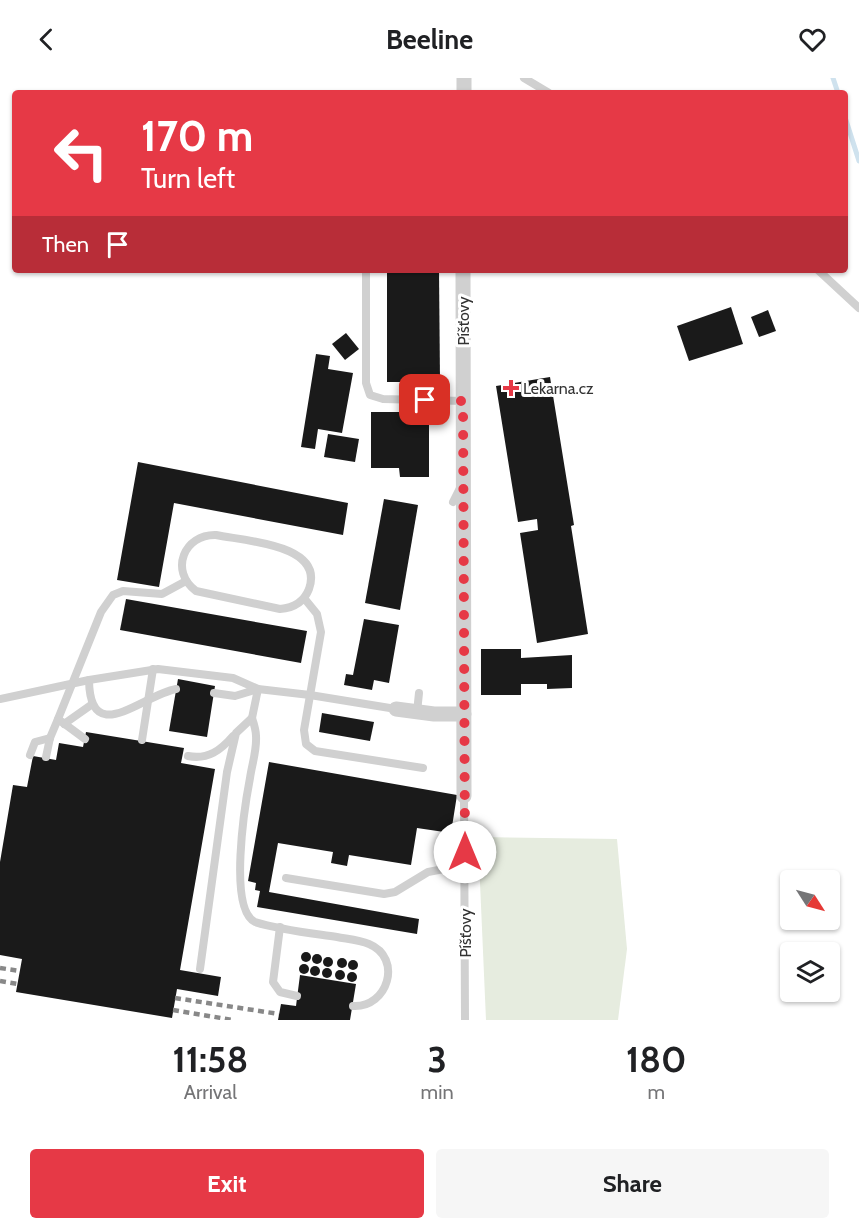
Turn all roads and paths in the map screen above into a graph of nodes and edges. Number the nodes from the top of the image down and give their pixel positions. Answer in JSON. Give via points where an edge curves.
{"nodes":[{"id":1,"x":525,"y":78,"type":"edge"},
{"id":2,"x":544,"y":90,"type":"edge"},
{"id":3,"x":366,"y":273,"type":"edge"},
{"id":4,"x":463,"y":273,"type":"edge"},
{"id":5,"x":821,"y":273,"type":"edge"},
{"id":6,"x":859,"y":308,"type":"edge"},
{"id":7,"x":463,"y":401,"type":"junction"},
{"id":8,"x":463,"y":481,"type":"junction"},
{"id":9,"x":453,"y":502,"type":"dead end"},
{"id":10,"x":186,"y":581,"type":"junction"},
{"id":11,"x":304,"y":598,"type":"junction"},
{"id":12,"x":153,"y":669,"type":"junction"},
{"id":13,"x":88,"y":680,"type":"junction"},
{"id":14,"x":72,"y":683,"type":"junction"},
{"id":15,"x":176,"y":689,"type":"dead end"},
{"id":16,"x":258,"y":689,"type":"junction"},
{"id":17,"x":214,"y":693,"type":"dead end"},
{"id":18,"x":419,"y":693,"type":"dead end"},
{"id":19,"x":310,"y":694,"type":"junction"},
{"id":20,"x":0,"y":699,"type":"edge"},
{"id":21,"x":148,"y":700,"type":"junction"},
{"id":22,"x":91,"y":705,"type":"junction"},
{"id":23,"x":396,"y":709,"type":"joint"},
{"id":24,"x":417,"y":712,"type":"junction"},
{"id":25,"x":464,"y":714,"type":"junction"},
{"id":26,"x":252,"y":718,"type":"junction"},
{"id":27,"x":61,"y":722,"type":"junction"},
{"id":28,"x":236,"y":733,"type":"junction"},
{"id":29,"x":50,"y":738,"type":"junction"},
{"id":30,"x":84,"y":739,"type":"dead end"},
{"id":31,"x":142,"y":740,"type":"dead end"},
{"id":32,"x":30,"y":755,"type":"dead end"},
{"id":33,"x":188,"y":756,"type":"dead end"},
{"id":34,"x":46,"y":757,"type":"dead end"},
{"id":35,"x":423,"y":768,"type":"dead end"},
{"id":36,"x":464,"y":796,"type":"joint"},
{"id":37,"x":465,"y":865,"type":"junction"},
{"id":38,"x":286,"y":878,"type":"dead end"},
{"id":39,"x":280,"y":927,"type":"junction"},
{"id":40,"x":200,"y":969,"type":"dead end"},
{"id":41,"x":297,"y":996,"type":"dead end"},
{"id":42,"x":353,"y":1006,"type":"dead end"},
{"id":43,"x":465,"y":1020,"type":"edge"}],
"edges":[{"from":1,"to":2,"type":"lane"},
{"from":3,"to":7,"type":"lane","via":[[366,383],[370,395],[383,399]]},
{"from":4,"to":7,"type":"street","name":"Píšťovy"},
{"from":5,"to":6,"type":"lane"},
{"from":7,"to":8,"type":"street","name":"Píšťovy"},
{"from":8,"to":9,"type":"lane"},
{"from":8,"to":25,"type":"street","name":"Píšťovy"},
{"from":10,"to":11,"type":"lane","via":[[203,594],[273,608],[287,608]]},
{"from":10,"to":11,"type":"lane","via":[[181,566],[184,551],[194,540],[216,535],[299,555],[308,565],[311,579]]},
{"from":10,"to":14,"type":"lane","via":[[162,594],[123,591],[113,595],[101,612]]},
{"from":11,"to":19,"type":"lane","via":[[317,614],[320,626]]},
{"from":12,"to":13,"type":"lane"},
{"from":12,"to":16,"type":"lane","via":[[233,678]]},
{"from":12,"to":21,"type":"lane"},
{"from":13,"to":14,"type":"lane"},
{"from":13,"to":22,"type":"lane"},
{"from":14,"to":20,"type":"lane"},
{"from":14,"to":27,"type":"lane"},
{"from":15,"to":21,"type":"lane"},
{"from":16,"to":17,"type":"lane","via":[[235,696]]},
{"from":16,"to":19,"type":"lane"},
{"from":16,"to":26,"type":"lane"},
{"from":18,"to":24,"type":"lane"},
{"from":19,"to":23,"type":"lane"},
{"from":19,"to":35,"type":"lane","via":[[304,735],[311,749]]},
{"from":21,"to":22,"type":"lane","via":[[111,715],[99,713]]},
{"from":21,"to":31,"type":"lane"},
{"from":22,"to":27,"type":"lane"},
{"from":23,"to":24,"type":"street"},
{"from":24,"to":25,"type":"street"},
{"from":25,"to":36,"type":"street","name":"Píšťovy"},
{"from":26,"to":28,"type":"lane"},
{"from":26,"to":39,"type":"lane","via":[[257,738],[246,803],[240,872],[242,899],[249,919]]},
{"from":27,"to":29,"type":"lane"},
{"from":27,"to":30,"type":"lane"},
{"from":28,"to":33,"type":"lane","via":[[211,755]]},
{"from":28,"to":40,"type":"lane","via":[[226,772]]},
{"from":29,"to":32,"type":"lane","via":[[35,742]]},
{"from":29,"to":34,"type":"lane"},
{"from":36,"to":37,"type":"lane","name":"Píšťovy"},
{"from":37,"to":38,"type":"lane","via":[[428,872],[395,892],[384,894]]},
{"from":37,"to":43,"type":"lane","name":"Píšťovy"},
{"from":39,"to":41,"type":"lane","via":[[273,982],[280,992]]},
{"from":39,"to":42,"type":"lane","via":[[362,942],[381,952],[389,973],[386,987],[371,1003]]}]}
